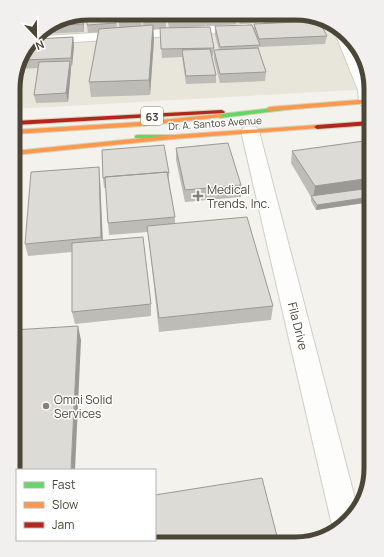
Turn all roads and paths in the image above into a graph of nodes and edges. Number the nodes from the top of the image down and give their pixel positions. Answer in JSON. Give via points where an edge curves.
{"nodes":[{"id":1,"x":318,"y":24,"type":"edge"},
{"id":2,"x":280,"y":26,"type":"edge"},
{"id":3,"x":257,"y":27,"type":"edge"},
{"id":4,"x":56,"y":40,"type":"edge"},
{"id":5,"x":346,"y":42,"type":"edge"},
{"id":6,"x":364,"y":84,"type":"edge"},
{"id":7,"x":364,"y":102,"type":"edge"},
{"id":8,"x":291,"y":108,"type":"junction"},
{"id":9,"x":20,"y":123,"type":"edge"},
{"id":10,"x":364,"y":123,"type":"edge"},
{"id":11,"x":250,"y":131,"type":"junction"},
{"id":12,"x":20,"y":132,"type":"edge"},
{"id":13,"x":173,"y":137,"type":"junction"},
{"id":14,"x":20,"y":141,"type":"edge"},
{"id":15,"x":20,"y":152,"type":"edge"},
{"id":16,"x":345,"y":516,"type":"edge"}],
"edges":[{"from":1,"to":2,"type":"street"},
{"from":3,"to":4,"type":"street"},
{"from":5,"to":6,"type":"street"},
{"from":7,"to":8,"type":"main road","name":"Dr. A. Santos Avenue","number":"63"},
{"from":8,"to":9,"type":"main road","name":"Dr. A. Santos Avenue","number":"63"},
{"from":8,"to":12,"type":"main road","via":[[141,124]]},
{"from":10,"to":11,"type":"main road","name":"Dr. A. Santos Avenue","number":"63"},
{"from":11,"to":13,"type":"main road","name":"Dr. A. Santos Avenue","number":"63"},
{"from":11,"to":16,"type":"street","name":"Fila Drive"},
{"from":13,"to":14,"type":"main road"},
{"from":13,"to":15,"type":"main road","name":"Dr. A. Santos Avenue","number":"63"}]}
